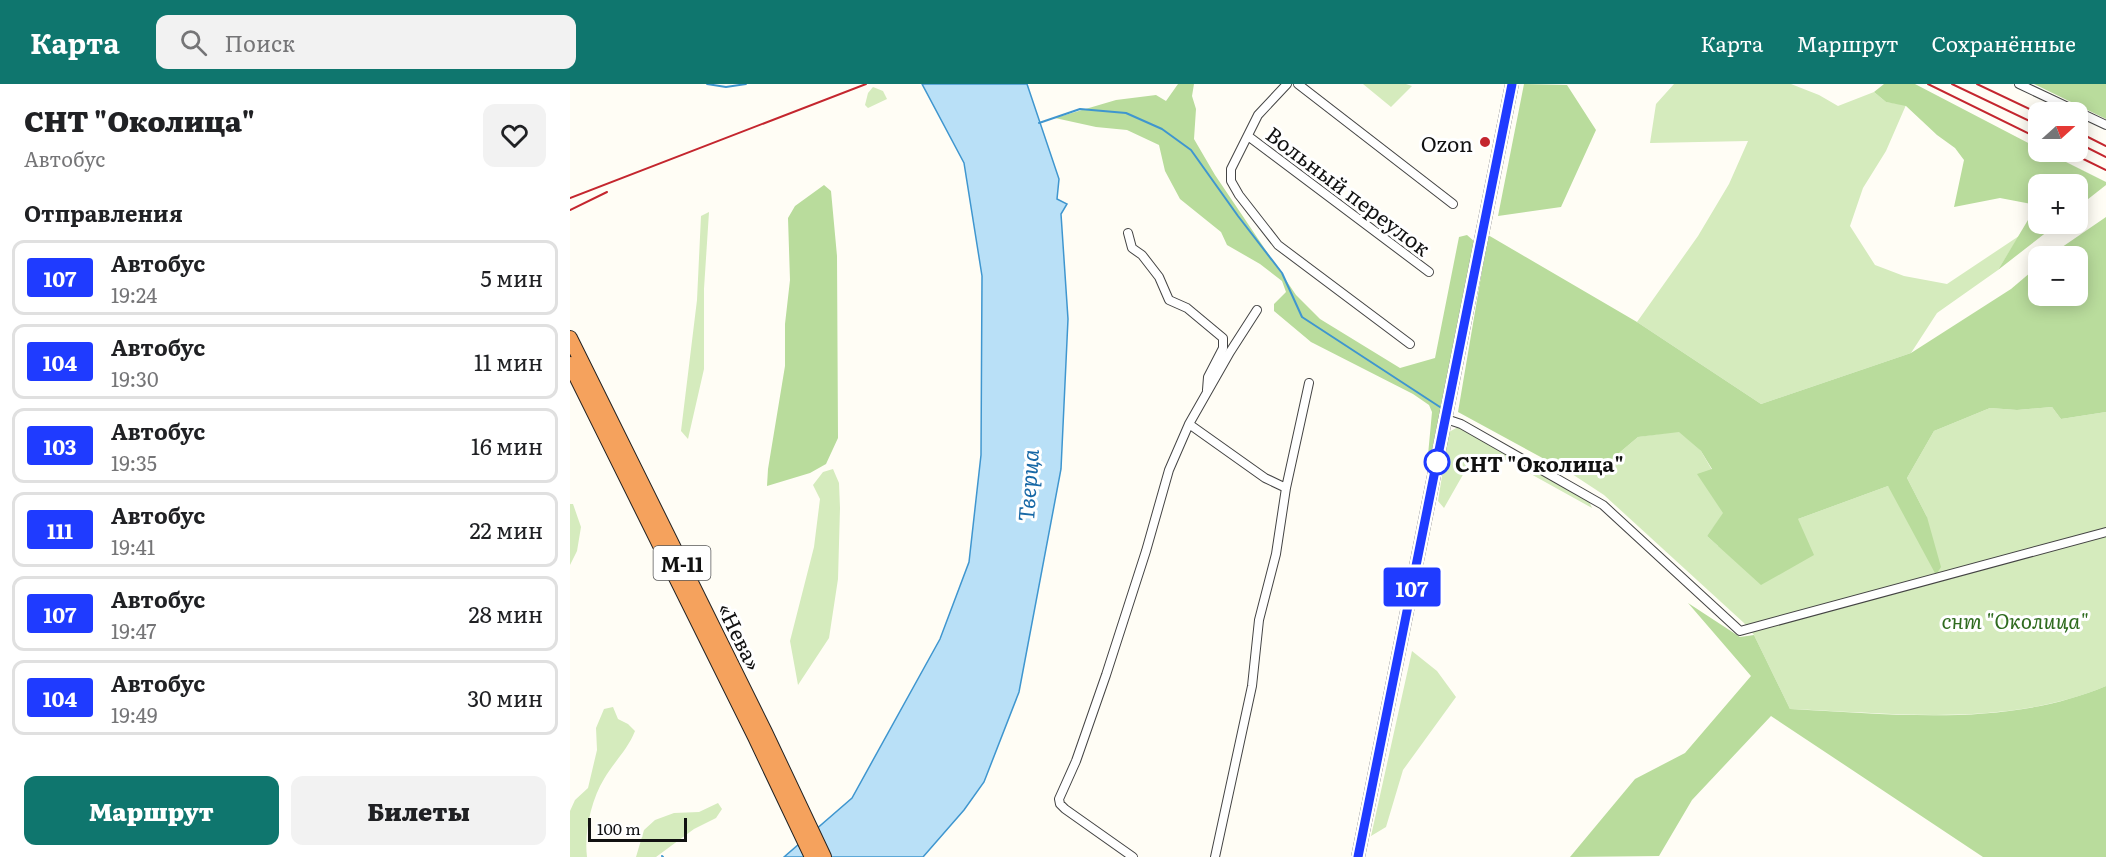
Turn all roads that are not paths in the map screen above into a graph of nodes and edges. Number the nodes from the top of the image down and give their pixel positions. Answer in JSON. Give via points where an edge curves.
{"nodes":[{"id":1,"x":1287,"y":84,"type":"edge"},
{"id":2,"x":1298,"y":84,"type":"edge"},
{"id":3,"x":1512,"y":84,"type":"edge"},
{"id":4,"x":2019,"y":84,"type":"edge"},
{"id":5,"x":2106,"y":125,"type":"edge"},
{"id":6,"x":1248,"y":136,"type":"junction"},
{"id":7,"x":1453,"y":204,"type":"dead end"},
{"id":8,"x":1128,"y":234,"type":"dead end"},
{"id":9,"x":1429,"y":272,"type":"dead end"},
{"id":10,"x":1257,"y":310,"type":"dead end"},
{"id":11,"x":570,"y":338,"type":"edge"},
{"id":12,"x":1410,"y":344,"type":"dead end"},
{"id":13,"x":570,"y":364,"type":"edge"},
{"id":14,"x":1309,"y":383,"type":"dead end"},
{"id":15,"x":1207,"y":393,"type":"junction"},
{"id":16,"x":1446,"y":419,"type":"junction"},
{"id":17,"x":1189,"y":424,"type":"junction"},
{"id":18,"x":1286,"y":488,"type":"junction"},
{"id":19,"x":2106,"y":532,"type":"edge"},
{"id":20,"x":788,"y":792,"type":"junction"},
{"id":21,"x":812,"y":857,"type":"edge"},
{"id":22,"x":825,"y":857,"type":"edge"},
{"id":23,"x":1133,"y":857,"type":"edge"},
{"id":24,"x":1215,"y":857,"type":"edge"},
{"id":25,"x":1358,"y":857,"type":"edge"}],
"edges":[{"from":1,"to":6,"type":"street","via":[[1258,115]]},
{"from":2,"to":7,"type":"street"},
{"from":3,"to":16,"type":"main road"},
{"from":4,"to":5,"type":"street"},
{"from":6,"to":9,"type":"street","name":"Вольный переулок"},
{"from":6,"to":12,"type":"street","via":[[1232,169],[1231,181],[1239,195],[1278,245]]},
{"from":8,"to":15,"type":"street","via":[[1132,248],[1159,277],[1169,300],[1187,308],[1223,338],[1223,348],[1208,377]]},
{"from":10,"to":15,"type":"street"},
{"from":11,"to":20,"type":"highway","name":"«Нева»","number":"М-11"},
{"from":13,"to":20,"type":"highway","name":"«Нева»","number":"М-11"},
{"from":14,"to":18,"type":"street"},
{"from":15,"to":17,"type":"street"},
{"from":16,"to":19,"type":"street","via":[[1604,505],[1740,631]]},
{"from":16,"to":25,"type":"main road"},
{"from":17,"to":18,"type":"street","via":[[1265,478]]},
{"from":17,"to":23,"type":"street","via":[[1168,470],[1106,675],[1059,799],[1065,809]]},
{"from":18,"to":24,"type":"street","via":[[1276,554],[1259,620],[1252,686]]},
{"from":20,"to":21,"type":"highway","name":"«Нева»","number":"М-11"},
{"from":20,"to":22,"type":"highway","name":"«Нева»","number":"М-11"}]}
